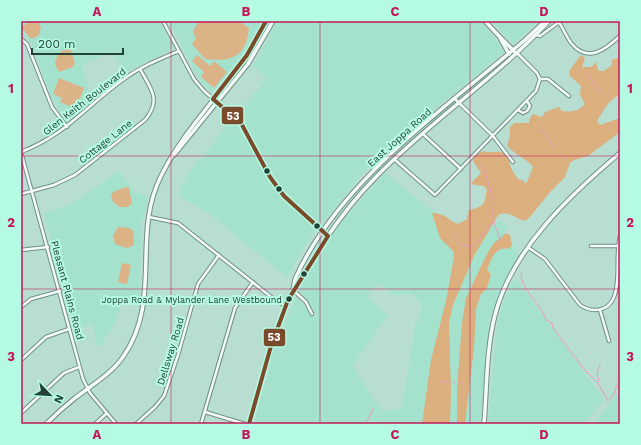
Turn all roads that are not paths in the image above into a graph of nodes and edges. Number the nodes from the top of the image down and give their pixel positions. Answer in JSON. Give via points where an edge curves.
{"nodes":[{"id":1,"x":163,"y":21,"type":"edge"},
{"id":2,"x":266,"y":21,"type":"edge"},
{"id":3,"x":273,"y":21,"type":"edge"},
{"id":4,"x":485,"y":21,"type":"edge"},
{"id":5,"x":545,"y":21,"type":"edge"},
{"id":6,"x":549,"y":21,"type":"edge"},
{"id":7,"x":559,"y":21,"type":"edge"},
{"id":8,"x":536,"y":35,"type":"junction"},
{"id":9,"x":499,"y":36,"type":"junction"},
{"id":10,"x":620,"y":36,"type":"edge"},
{"id":11,"x":21,"y":39,"type":"edge"},
{"id":12,"x":514,"y":50,"type":"junction"},
{"id":13,"x":179,"y":51,"type":"junction"},
{"id":14,"x":517,"y":53,"type":"junction"},
{"id":15,"x":509,"y":54,"type":"junction"},
{"id":16,"x":140,"y":69,"type":"junction"},
{"id":17,"x":540,"y":79,"type":"junction"},
{"id":18,"x":569,"y":96,"type":"dead end"},
{"id":19,"x":213,"y":99,"type":"junction"},
{"id":20,"x":455,"y":99,"type":"junction"},
{"id":21,"x":527,"y":101,"type":"junction"},
{"id":22,"x":217,"y":102,"type":"junction"},
{"id":23,"x":458,"y":104,"type":"junction"},
{"id":24,"x":518,"y":110,"type":"junction"},
{"id":25,"x":67,"y":127,"type":"junction"},
{"id":26,"x":423,"y":134,"type":"junction"},
{"id":27,"x":493,"y":136,"type":"junction"},
{"id":28,"x":21,"y":152,"type":"edge"},
{"id":29,"x":620,"y":153,"type":"edge"},
{"id":30,"x":171,"y":158,"type":"junction"},
{"id":31,"x":394,"y":159,"type":"junction"},
{"id":32,"x":513,"y":162,"type":"dead end"},
{"id":33,"x":461,"y":169,"type":"junction"},
{"id":34,"x":371,"y":173,"type":"junction"},
{"id":35,"x":376,"y":178,"type":"junction"},
{"id":36,"x":33,"y":191,"type":"junction"},
{"id":37,"x":21,"y":194,"type":"edge"},
{"id":38,"x":148,"y":217,"type":"junction"},
{"id":39,"x":324,"y":231,"type":"junction"},
{"id":40,"x":328,"y":236,"type":"junction"},
{"id":41,"x":620,"y":236,"type":"edge"},
{"id":42,"x":591,"y":246,"type":"dead end"},
{"id":43,"x":618,"y":246,"type":"junction"},
{"id":44,"x":48,"y":247,"type":"junction"},
{"id":45,"x":529,"y":248,"type":"junction"},
{"id":46,"x":21,"y":250,"type":"edge"},
{"id":47,"x":219,"y":255,"type":"junction"},
{"id":48,"x":253,"y":282,"type":"junction"},
{"id":49,"x":293,"y":290,"type":"junction"},
{"id":50,"x":60,"y":291,"type":"junction"},
{"id":51,"x":286,"y":306,"type":"junction"},
{"id":52,"x":21,"y":307,"type":"edge"},
{"id":53,"x":600,"y":310,"type":"junction"},
{"id":54,"x":312,"y":314,"type":"dead end"},
{"id":55,"x":69,"y":329,"type":"junction"},
{"id":56,"x":609,"y":341,"type":"dead end"},
{"id":57,"x":21,"y":360,"type":"edge"},
{"id":58,"x":79,"y":367,"type":"junction"},
{"id":59,"x":87,"y":389,"type":"junction"},
{"id":60,"x":205,"y":412,"type":"junction"},
{"id":61,"x":21,"y":413,"type":"edge"},
{"id":62,"x":107,"y":413,"type":"junction"},
{"id":63,"x":46,"y":424,"type":"edge"},
{"id":64,"x":95,"y":424,"type":"edge"},
{"id":65,"x":116,"y":424,"type":"edge"},
{"id":66,"x":136,"y":424,"type":"edge"},
{"id":67,"x":201,"y":424,"type":"edge"},
{"id":68,"x":245,"y":424,"type":"edge"},
{"id":69,"x":248,"y":424,"type":"edge"},
{"id":70,"x":484,"y":424,"type":"edge"}],
"edges":[{"from":1,"to":13,"type":"street"},
{"from":2,"to":19,"type":"street","via":[[243,60]]},
{"from":3,"to":22,"type":"street","via":[[248,64]]},
{"from":4,"to":9,"type":"street"},
{"from":5,"to":12,"type":"street","name":"East Joppa Road"},
{"from":6,"to":8,"type":"street","name":"East Joppa Road"},
{"from":7,"to":8,"type":"street","name":"East Joppa Road","via":[[540,36]]},
{"from":7,"to":10,"type":"street","via":[[573,45],[588,52],[596,53],[605,49]]},
{"from":8,"to":14,"type":"street","name":"East Joppa Road"},
{"from":9,"to":12,"type":"street"},
{"from":9,"to":15,"type":"street"},
{"from":11,"to":25,"type":"street","via":[[27,44],[52,107]]},
{"from":12,"to":14,"type":"street"},
{"from":12,"to":15,"type":"street","name":"East Joppa Road"},
{"from":13,"to":16,"type":"street","name":"Glen Keith Boulevard"},
{"from":13,"to":19,"type":"street","via":[[194,79]]},
{"from":14,"to":17,"type":"street"},
{"from":14,"to":23,"type":"street","name":"East Joppa Road"},
{"from":15,"to":20,"type":"street","name":"East Joppa Road"},
{"from":16,"to":25,"type":"street","name":"Glen Keith Boulevard","via":[[120,82]]},
{"from":16,"to":36,"type":"street","name":"Cottage Lane","via":[[154,98],[155,106],[149,115],[75,175]]},
{"from":17,"to":18,"type":"street","via":[[548,79]]},
{"from":17,"to":21,"type":"street","via":[[538,88]]},
{"from":19,"to":22,"type":"street"},
{"from":19,"to":30,"type":"street","via":[[176,147]]},
{"from":20,"to":23,"type":"street"},
{"from":20,"to":34,"type":"street","name":"East Joppa Road"},
{"from":21,"to":24,"type":"street"},
{"from":21,"to":24,"type":"street","via":[[530,106],[527,111],[523,113]]},
{"from":22,"to":30,"type":"street"},
{"from":22,"to":39,"type":"street","via":[[241,123],[265,168],[284,196]]},
{"from":23,"to":26,"type":"street","name":"East Joppa Road"},
{"from":23,"to":27,"type":"street"},
{"from":24,"to":27,"type":"street"},
{"from":25,"to":28,"type":"street","name":"Glen Keith Boulevard","via":[[45,142]]},
{"from":26,"to":31,"type":"street","name":"East Joppa Road"},
{"from":26,"to":33,"type":"street"},
{"from":27,"to":32,"type":"street"},
{"from":27,"to":33,"type":"street"},
{"from":28,"to":36,"type":"street","name":"Pleasant Plains Road"},
{"from":29,"to":45,"type":"street","via":[[570,198],[546,224]]},
{"from":30,"to":38,"type":"street","via":[[157,183]]},
{"from":31,"to":33,"type":"street","via":[[435,195]]},
{"from":31,"to":35,"type":"street","name":"East Joppa Road"},
{"from":34,"to":35,"type":"street"},
{"from":34,"to":39,"type":"street","name":"East Joppa Road"},
{"from":35,"to":40,"type":"street","name":"East Joppa Road"},
{"from":36,"to":37,"type":"street","name":"Cottage Lane"},
{"from":36,"to":44,"type":"street","name":"Pleasant Plains Road"},
{"from":38,"to":47,"type":"street","via":[[178,223]]},
{"from":38,"to":59,"type":"street","via":[[145,297],[140,324],[122,358]]},
{"from":39,"to":40,"type":"street"},
{"from":39,"to":49,"type":"street","name":"East Joppa Road","via":[[297,275]]},
{"from":40,"to":49,"type":"street","name":"East Joppa Road"},
{"from":41,"to":43,"type":"street"},
{"from":42,"to":43,"type":"street"},
{"from":43,"to":53,"type":"street","via":[[614,296],[610,304]]},
{"from":44,"to":46,"type":"street"},
{"from":44,"to":50,"type":"street","name":"Pleasant Plains Road"},
{"from":45,"to":53,"type":"street","via":[[545,259],[580,305],[591,310]]},
{"from":45,"to":70,"type":"street","via":[[508,281],[495,314]]},
{"from":47,"to":48,"type":"street"},
{"from":47,"to":66,"type":"street","name":"Dellsway Road","via":[[202,275],[198,284],[163,399]]},
{"from":48,"to":51,"type":"street"},
{"from":48,"to":60,"type":"street","via":[[235,308]]},
{"from":49,"to":51,"type":"street","name":"East Joppa Road"},
{"from":49,"to":54,"type":"street","via":[[306,302]]},
{"from":50,"to":52,"type":"street","via":[[23,303]]},
{"from":50,"to":55,"type":"street","name":"Pleasant Plains Road"},
{"from":51,"to":69,"type":"street","name":"East Joppa Road","via":[[271,346]]},
{"from":53,"to":56,"type":"street"},
{"from":55,"to":57,"type":"street","via":[[46,337]]},
{"from":55,"to":58,"type":"street","name":"Pleasant Plains Road"},
{"from":58,"to":59,"type":"street","name":"Pleasant Plains Road"},
{"from":58,"to":61,"type":"street","via":[[64,372]]},
{"from":59,"to":62,"type":"street","name":"Pleasant Plains Road"},
{"from":59,"to":63,"type":"street"},
{"from":60,"to":67,"type":"street"},
{"from":60,"to":68,"type":"street"},
{"from":62,"to":64,"type":"street"},
{"from":62,"to":65,"type":"street","name":"Pleasant Plains Road"}]}
